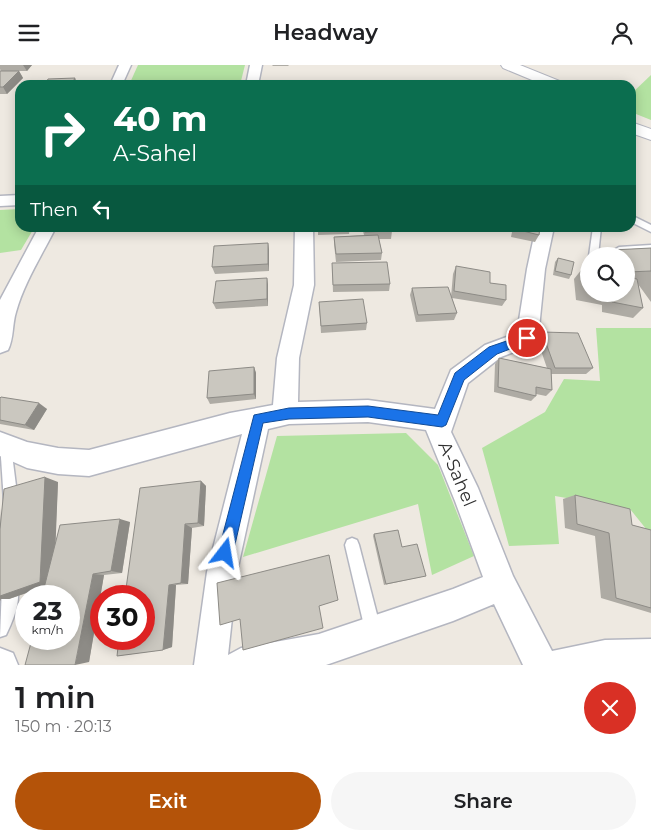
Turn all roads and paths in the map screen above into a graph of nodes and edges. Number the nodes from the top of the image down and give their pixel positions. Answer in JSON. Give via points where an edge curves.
{"nodes":[{"id":1,"x":125,"y":65,"type":"edge"},
{"id":2,"x":256,"y":65,"type":"edge"},
{"id":3,"x":503,"y":67,"type":"edge"},
{"id":4,"x":118,"y":80,"type":"edge"},
{"id":5,"x":253,"y":80,"type":"edge"},
{"id":6,"x":527,"y":80,"type":"edge"},
{"id":7,"x":542,"y":80,"type":"edge"},
{"id":8,"x":636,"y":118,"type":"edge"},
{"id":9,"x":651,"y":124,"type":"edge"},
{"id":10,"x":636,"y":129,"type":"edge"},
{"id":11,"x":651,"y":135,"type":"edge"},
{"id":12,"x":15,"y":200,"type":"edge"},
{"id":13,"x":0,"y":201,"type":"edge"},
{"id":14,"x":636,"y":222,"type":"edge"},
{"id":15,"x":651,"y":229,"type":"edge"},
{"id":16,"x":45,"y":232,"type":"edge"},
{"id":17,"x":304,"y":232,"type":"edge"},
{"id":18,"x":544,"y":232,"type":"edge"},
{"id":19,"x":596,"y":232,"type":"edge"},
{"id":20,"x":595,"y":247,"type":"edge"},
{"id":21,"x":651,"y":248,"type":"edge"},
{"id":22,"x":635,"y":249,"type":"edge"},
{"id":23,"x":0,"y":344,"type":"edge"},
{"id":24,"x":271,"y":416,"type":"junction"},
{"id":25,"x":442,"y":421,"type":"junction"},
{"id":26,"x":2,"y":445,"type":"edge"},
{"id":27,"x":13,"y":521,"type":"edge"},
{"id":28,"x":352,"y":545,"type":"dead end"},
{"id":29,"x":10,"y":570,"type":"edge"},
{"id":30,"x":501,"y":585,"type":"junction"},
{"id":31,"x":0,"y":629,"type":"edge"},
{"id":32,"x":374,"y":632,"type":"junction"},
{"id":33,"x":651,"y":656,"type":"edge"},
{"id":34,"x":320,"y":658,"type":"edge"},
{"id":35,"x":211,"y":665,"type":"edge"},
{"id":36,"x":241,"y":665,"type":"edge"},
{"id":37,"x":540,"y":665,"type":"edge"},
{"id":38,"x":558,"y":665,"type":"edge"}],
"edges":[{"from":1,"to":4,"type":"street"},
{"from":2,"to":5,"type":"street"},
{"from":3,"to":6,"type":"main road"},
{"from":3,"to":7,"type":"main road"},
{"from":8,"to":9,"type":"main road"},
{"from":10,"to":11,"type":"main road"},
{"from":12,"to":13,"type":"street"},
{"from":14,"to":15,"type":"lane"},
{"from":16,"to":23,"type":"street","via":[[13,292],[5,313]]},
{"from":17,"to":24,"type":"street","via":[[304,285]]},
{"from":18,"to":25,"type":"street","via":[[527,338],[493,351],[460,377]]},
{"from":19,"to":20,"type":"lane"},
{"from":21,"to":22,"type":"lane"},
{"from":24,"to":25,"type":"street","name":"A-Sahel","via":[[368,411]]},
{"from":24,"to":26,"type":"street","name":"A-Sahel","via":[[89,463],[27,455]]},
{"from":24,"to":35,"type":"street","via":[[220,573],[212,625]]},
{"from":25,"to":30,"type":"street","name":"A-Sahel","via":[[438,432]]},
{"from":26,"to":27,"type":"lane"},
{"from":28,"to":32,"type":"lane"},
{"from":29,"to":31,"type":"lane","via":[[9,609]]},
{"from":30,"to":32,"type":"street"},
{"from":30,"to":37,"type":"street","name":"A-Sahel"},
{"from":32,"to":34,"type":"street"},
{"from":33,"to":38,"type":"street","via":[[605,657]]},
{"from":34,"to":36,"type":"street"}]}
